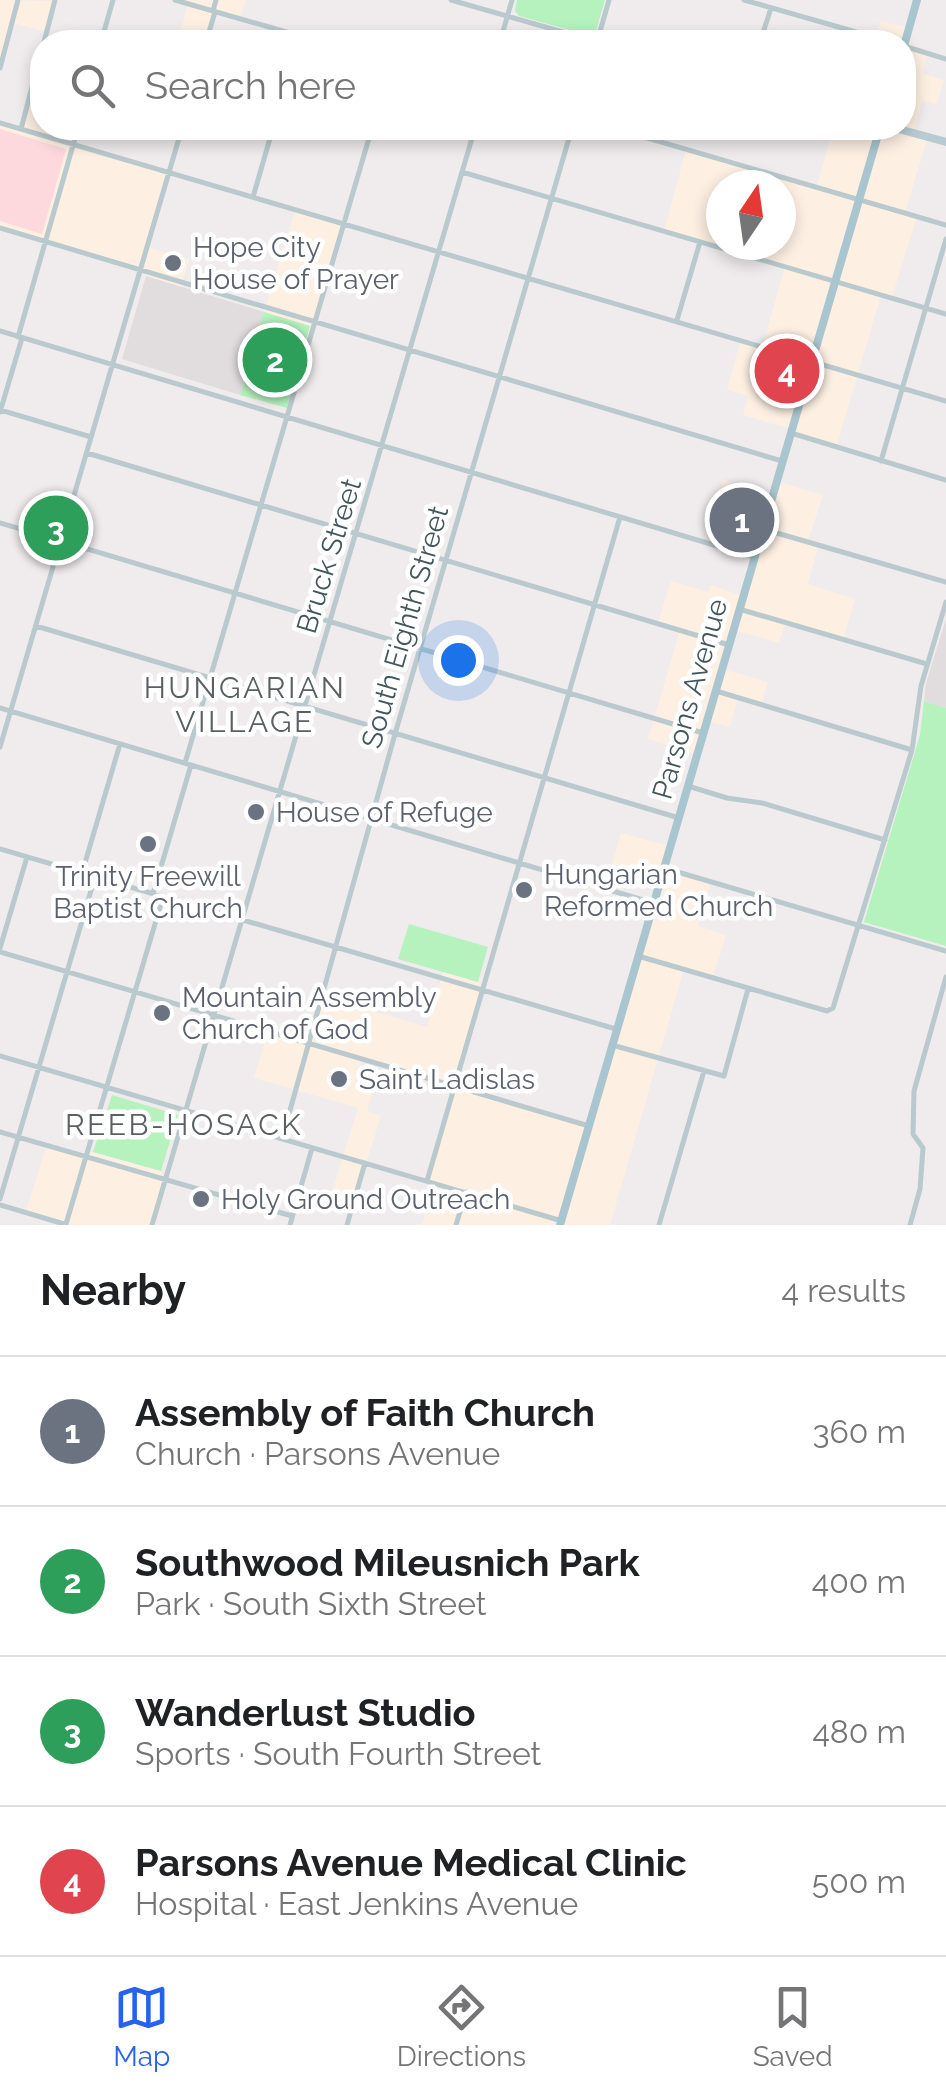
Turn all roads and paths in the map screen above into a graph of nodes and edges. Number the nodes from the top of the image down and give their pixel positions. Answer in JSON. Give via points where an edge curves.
{"nodes":[{"id":1,"x":18,"y":0,"type":"edge"},
{"id":2,"x":56,"y":0,"type":"edge"},
{"id":3,"x":113,"y":0,"type":"edge"},
{"id":4,"x":175,"y":0,"type":"edge"},
{"id":5,"x":216,"y":0,"type":"edge"},
{"id":6,"x":451,"y":0,"type":"edge"},
{"id":7,"x":512,"y":0,"type":"edge"},
{"id":8,"x":609,"y":0,"type":"edge"},
{"id":9,"x":744,"y":0,"type":"edge"},
{"id":10,"x":917,"y":0,"type":"edge"},
{"id":11,"x":771,"y":8,"type":"junction"},
{"id":12,"x":214,"y":11,"type":"junction"},
{"id":13,"x":508,"y":16,"type":"junction"},
{"id":14,"x":48,"y":30,"type":"edge"},
{"id":15,"x":104,"y":30,"type":"edge"},
{"id":16,"x":209,"y":30,"type":"edge"},
{"id":17,"x":270,"y":30,"type":"edge"},
{"id":18,"x":504,"y":30,"type":"edge"},
{"id":19,"x":556,"y":30,"type":"edge"},
{"id":20,"x":600,"y":30,"type":"edge"},
{"id":21,"x":764,"y":30,"type":"edge"},
{"id":22,"x":849,"y":30,"type":"edge"},
{"id":23,"x":909,"y":30,"type":"edge"},
{"id":24,"x":916,"y":49,"type":"edge"},
{"id":25,"x":946,"y":58,"type":"edge"},
{"id":26,"x":0,"y":68,"type":"edge"},
{"id":27,"x":30,"y":95,"type":"edge"},
{"id":28,"x":0,"y":123,"type":"edge"},
{"id":29,"x":21,"y":129,"type":"junction"},
{"id":30,"x":30,"y":132,"type":"edge"},
{"id":31,"x":916,"y":134,"type":"edge"},
{"id":32,"x":57,"y":140,"type":"edge"},
{"id":33,"x":75,"y":140,"type":"edge"},
{"id":34,"x":178,"y":140,"type":"edge"},
{"id":35,"x":270,"y":140,"type":"edge"},
{"id":36,"x":368,"y":140,"type":"edge"},
{"id":37,"x":472,"y":140,"type":"edge"},
{"id":38,"x":568,"y":140,"type":"edge"},
{"id":39,"x":655,"y":140,"type":"edge"},
{"id":40,"x":876,"y":140,"type":"edge"},
{"id":41,"x":946,"y":142,"type":"edge"},
{"id":42,"x":74,"y":145,"type":"junction"},
{"id":43,"x":462,"y":172,"type":"junction"},
{"id":44,"x":168,"y":173,"type":"junction"},
{"id":45,"x":253,"y":197,"type":"junction"},
{"id":46,"x":551,"y":198,"type":"junction"},
{"id":47,"x":859,"y":199,"type":"junction"},
{"id":48,"x":344,"y":224,"type":"junction"},
{"id":49,"x":946,"y":225,"type":"edge"},
{"id":50,"x":0,"y":228,"type":"edge"},
{"id":51,"x":946,"y":238,"type":"edge"},
{"id":52,"x":46,"y":242,"type":"junction"},
{"id":53,"x":700,"y":242,"type":"junction"},
{"id":54,"x":439,"y":252,"type":"junction"},
{"id":55,"x":140,"y":270,"type":"junction"},
{"id":56,"x":528,"y":278,"type":"junction"},
{"id":57,"x":835,"y":281,"type":"junction"},
{"id":58,"x":925,"y":308,"type":"junction"},
{"id":59,"x":946,"y":314,"type":"edge"},
{"id":60,"x":676,"y":321,"type":"junction"},
{"id":61,"x":316,"y":322,"type":"junction"},
{"id":62,"x":0,"y":331,"type":"edge"},
{"id":63,"x":20,"y":337,"type":"junction"},
{"id":64,"x":411,"y":350,"type":"junction"},
{"id":65,"x":812,"y":360,"type":"junction"},
{"id":66,"x":113,"y":365,"type":"junction"},
{"id":67,"x":499,"y":377,"type":"junction"},
{"id":68,"x":902,"y":388,"type":"junction"},
{"id":69,"x":946,"y":401,"type":"edge"},
{"id":70,"x":0,"y":411,"type":"edge"},
{"id":71,"x":288,"y":417,"type":"junction"},
{"id":72,"x":790,"y":433,"type":"junction"},
{"id":73,"x":92,"y":438,"type":"junction"},
{"id":74,"x":383,"y":445,"type":"junction"},
{"id":75,"x":87,"y":453,"type":"junction"},
{"id":76,"x":881,"y":460,"type":"junction"},
{"id":77,"x":782,"y":461,"type":"junction"},
{"id":78,"x":471,"y":472,"type":"junction"},
{"id":79,"x":946,"y":480,"type":"edge"},
{"id":80,"x":262,"y":505,"type":"junction"},
{"id":81,"x":623,"y":518,"type":"junction"},
{"id":82,"x":0,"y":524,"type":"edge"},
{"id":83,"x":763,"y":529,"type":"junction"},
{"id":84,"x":357,"y":534,"type":"junction"},
{"id":85,"x":61,"y":542,"type":"junction"},
{"id":86,"x":754,"y":557,"type":"junction"},
{"id":87,"x":445,"y":560,"type":"junction"},
{"id":88,"x":946,"y":582,"type":"edge"},
{"id":89,"x":235,"y":594,"type":"junction"},
{"id":90,"x":946,"y":602,"type":"edge"},
{"id":91,"x":594,"y":605,"type":"junction"},
{"id":92,"x":740,"y":609,"type":"junction"},
{"id":93,"x":330,"y":622,"type":"junction"},
{"id":94,"x":36,"y":626,"type":"junction"},
{"id":95,"x":729,"y":645,"type":"junction"},
{"id":96,"x":420,"y":649,"type":"junction"},
{"id":97,"x":926,"y":664,"type":"junction"},
{"id":98,"x":210,"y":678,"type":"junction"},
{"id":99,"x":716,"y":691,"type":"junction"},
{"id":100,"x":569,"y":693,"type":"junction"},
{"id":101,"x":305,"y":706,"type":"junction"},
{"id":102,"x":0,"y":708,"type":"edge"},
{"id":103,"x":11,"y":711,"type":"junction"},
{"id":104,"x":703,"y":733,"type":"junction"},
{"id":105,"x":394,"y":734,"type":"junction"},
{"id":106,"x":120,"y":744,"type":"junction"},
{"id":107,"x":0,"y":747,"type":"edge"},
{"id":108,"x":912,"y":750,"type":"junction"},
{"id":109,"x":188,"y":764,"type":"junction"},
{"id":110,"x":544,"y":778,"type":"junction"},
{"id":111,"x":688,"y":786,"type":"junction"},
{"id":112,"x":280,"y":792,"type":"junction"},
{"id":113,"x":678,"y":818,"type":"junction"},
{"id":114,"x":370,"y":819,"type":"junction"},
{"id":115,"x":885,"y":840,"type":"junction"},
{"id":116,"x":0,"y":849,"type":"edge"},
{"id":117,"x":29,"y":857,"type":"junction"},
{"id":118,"x":519,"y":864,"type":"junction"},
{"id":119,"x":664,"y":868,"type":"junction"},
{"id":120,"x":82,"y":873,"type":"junction"},
{"id":121,"x":94,"y":876,"type":"junction"},
{"id":122,"x":153,"y":894,"type":"junction"},
{"id":123,"x":162,"y":896,"type":"junction"},
{"id":124,"x":654,"y":903,"type":"junction"},
{"id":125,"x":242,"y":920,"type":"junction"},
{"id":126,"x":860,"y":925,"type":"junction"},
{"id":127,"x":336,"y":947,"type":"junction"},
{"id":128,"x":0,"y":950,"type":"edge"},
{"id":129,"x":946,"y":950,"type":"edge"},
{"id":130,"x":638,"y":956,"type":"junction"},
{"id":131,"x":66,"y":972,"type":"junction"},
{"id":132,"x":946,"y":977,"type":"edge"},
{"id":133,"x":748,"y":988,"type":"junction"},
{"id":134,"x":483,"y":990,"type":"junction"},
{"id":135,"x":135,"y":992,"type":"junction"},
{"id":136,"x":213,"y":1015,"type":"junction"},
{"id":137,"x":617,"y":1030,"type":"junction"},
{"id":138,"x":310,"y":1044,"type":"junction"},
{"id":139,"x":612,"y":1045,"type":"junction"},
{"id":140,"x":0,"y":1056,"type":"edge"},
{"id":141,"x":38,"y":1067,"type":"junction"},
{"id":142,"x":704,"y":1071,"type":"junction"},
{"id":143,"x":454,"y":1086,"type":"junction"},
{"id":144,"x":106,"y":1087,"type":"junction"},
{"id":145,"x":185,"y":1110,"type":"junction"},
{"id":146,"x":589,"y":1126,"type":"junction"},
{"id":147,"x":0,"y":1132,"type":"edge"},
{"id":148,"x":18,"y":1136,"type":"junction"},
{"id":149,"x":282,"y":1139,"type":"junction"},
{"id":150,"x":312,"y":1148,"type":"junction"},
{"id":151,"x":86,"y":1156,"type":"junction"},
{"id":152,"x":365,"y":1163,"type":"junction"},
{"id":153,"x":165,"y":1179,"type":"junction"},
{"id":154,"x":427,"y":1181,"type":"junction"},
{"id":155,"x":466,"y":1192,"type":"junction"},
{"id":156,"x":0,"y":1202,"type":"edge"},
{"id":157,"x":292,"y":1216,"type":"junction"},
{"id":158,"x":564,"y":1224,"type":"edge"},
{"id":159,"x":67,"y":1225,"type":"edge"},
{"id":160,"x":152,"y":1225,"type":"edge"},
{"id":161,"x":290,"y":1225,"type":"edge"},
{"id":162,"x":347,"y":1225,"type":"edge"},
{"id":163,"x":456,"y":1225,"type":"edge"},
{"id":164,"x":659,"y":1225,"type":"edge"},
{"id":165,"x":910,"y":1225,"type":"edge"}],
"edges":[{"from":1,"to":26,"type":"street"},
{"from":2,"to":14,"type":"street"},
{"from":3,"to":15,"type":"street"},
{"from":4,"to":12,"type":"street"},
{"from":5,"to":12,"type":"street"},
{"from":6,"to":13,"type":"street"},
{"from":7,"to":13,"type":"street"},
{"from":8,"to":20,"type":"street"},
{"from":9,"to":11,"type":"street"},
{"from":10,"to":23,"type":"main road"},
{"from":11,"to":21,"type":"street"},
{"from":11,"to":22,"type":"street"},
{"from":12,"to":16,"type":"street"},
{"from":12,"to":17,"type":"street"},
{"from":13,"to":18,"type":"street"},
{"from":13,"to":19,"type":"street"},
{"from":24,"to":25,"type":"street"},
{"from":27,"to":29,"type":"street"},
{"from":28,"to":29,"type":"street"},
{"from":29,"to":30,"type":"street"},
{"from":31,"to":41,"type":"main road"},
{"from":32,"to":42,"type":"street"},
{"from":33,"to":42,"type":"street"},
{"from":34,"to":44,"type":"street"},
{"from":35,"to":45,"type":"street"},
{"from":36,"to":48,"type":"street"},
{"from":37,"to":43,"type":"street","name":"Bruck Street"},
{"from":38,"to":46,"type":"street","name":"South Eighth Street"},
{"from":39,"to":47,"type":"street"},
{"from":40,"to":47,"type":"main road","name":"Parsons Avenue"},
{"from":42,"to":44,"type":"street"},
{"from":42,"to":52,"type":"street"},
{"from":43,"to":46,"type":"street"},
{"from":43,"to":54,"type":"street","name":"Bruck Street"},
{"from":44,"to":45,"type":"street"},
{"from":44,"to":55,"type":"street"},
{"from":45,"to":48,"type":"street"},
{"from":46,"to":53,"type":"street"},
{"from":46,"to":56,"type":"street","name":"South Eighth Street"},
{"from":47,"to":49,"type":"street"},
{"from":47,"to":57,"type":"main road","name":"Parsons Avenue"},
{"from":48,"to":54,"type":"street"},
{"from":48,"to":61,"type":"street"},
{"from":50,"to":52,"type":"street"},
{"from":51,"to":58,"type":"street"},
{"from":52,"to":55,"type":"street"},
{"from":52,"to":63,"type":"street"},
{"from":53,"to":57,"type":"street"},
{"from":53,"to":60,"type":"street"},
{"from":54,"to":56,"type":"street"},
{"from":54,"to":64,"type":"street","name":"Bruck Street"},
{"from":55,"to":61,"type":"street"},
{"from":55,"to":66,"type":"street"},
{"from":56,"to":60,"type":"street"},
{"from":56,"to":67,"type":"street","name":"South Eighth Street"},
{"from":57,"to":58,"type":"street"},
{"from":57,"to":65,"type":"main road","name":"Parsons Avenue"},
{"from":58,"to":59,"type":"street"},
{"from":58,"to":68,"type":"street"},
{"from":60,"to":65,"type":"street"},
{"from":61,"to":64,"type":"street"},
{"from":61,"to":71,"type":"street"},
{"from":62,"to":63,"type":"street"},
{"from":63,"to":66,"type":"street"},
{"from":63,"to":70,"type":"street"},
{"from":64,"to":67,"type":"street"},
{"from":64,"to":74,"type":"street","name":"Bruck Street"},
{"from":65,"to":68,"type":"street"},
{"from":65,"to":72,"type":"main road","name":"Parsons Avenue"},
{"from":66,"to":71,"type":"street"},
{"from":66,"to":73,"type":"street"},
{"from":67,"to":77,"type":"street"},
{"from":67,"to":78,"type":"street","name":"South Eighth Street"},
{"from":68,"to":69,"type":"street"},
{"from":68,"to":76,"type":"street"},
{"from":70,"to":73,"type":"street"},
{"from":71,"to":74,"type":"street"},
{"from":71,"to":80,"type":"street"},
{"from":72,"to":76,"type":"street"},
{"from":72,"to":77,"type":"main road","name":"Parsons Avenue"},
{"from":73,"to":75,"type":"street"},
{"from":74,"to":78,"type":"street"},
{"from":74,"to":84,"type":"street","name":"Bruck Street"},
{"from":75,"to":80,"type":"street"},
{"from":75,"to":85,"type":"street"},
{"from":76,"to":79,"type":"street"},
{"from":77,"to":83,"type":"main road","name":"Parsons Avenue"},
{"from":78,"to":81,"type":"street"},
{"from":78,"to":87,"type":"street","name":"South Eighth Street"},
{"from":80,"to":84,"type":"street"},
{"from":80,"to":89,"type":"street"},
{"from":81,"to":86,"type":"street"},
{"from":81,"to":91,"type":"street"},
{"from":82,"to":85,"type":"street"},
{"from":83,"to":86,"type":"main road","name":"Parsons Avenue"},
{"from":83,"to":88,"type":"street"},
{"from":84,"to":87,"type":"street"},
{"from":84,"to":93,"type":"street","name":"Bruck Street"},
{"from":85,"to":89,"type":"street"},
{"from":85,"to":94,"type":"street"},
{"from":86,"to":92,"type":"main road","name":"Parsons Avenue"},
{"from":87,"to":91,"type":"street"},
{"from":87,"to":96,"type":"street","name":"South Eighth Street"},
{"from":89,"to":93,"type":"street"},
{"from":89,"to":98,"type":"street"},
{"from":90,"to":97,"type":"street"},
{"from":91,"to":95,"type":"street"},
{"from":91,"to":100,"type":"street"},
{"from":92,"to":95,"type":"main road","name":"Parsons Avenue"},
{"from":92,"to":97,"type":"street"},
{"from":93,"to":96,"type":"street"},
{"from":93,"to":101,"type":"street","name":"Bruck Street"},
{"from":94,"to":98,"type":"street"},
{"from":94,"to":103,"type":"street"},
{"from":95,"to":99,"type":"main road","name":"Parsons Avenue"},
{"from":96,"to":100,"type":"street"},
{"from":96,"to":105,"type":"street","name":"South Eighth Street"},
{"from":97,"to":108,"type":"street"},
{"from":98,"to":101,"type":"street"},
{"from":98,"to":109,"type":"street"},
{"from":99,"to":104,"type":"main road","name":"Parsons Avenue"},
{"from":99,"to":108,"type":"street"},
{"from":100,"to":104,"type":"street"},
{"from":100,"to":110,"type":"street"},
{"from":101,"to":105,"type":"street"},
{"from":101,"to":112,"type":"street","name":"Bruck Street"},
{"from":102,"to":103,"type":"street"},
{"from":103,"to":106,"type":"street"},
{"from":103,"to":107,"type":"street"},
{"from":104,"to":111,"type":"main road","name":"Parsons Avenue"},
{"from":105,"to":110,"type":"street"},
{"from":105,"to":114,"type":"street","name":"South Eighth Street"},
{"from":106,"to":109,"type":"street"},
{"from":106,"to":120,"type":"street"},
{"from":108,"to":115,"type":"street"},
{"from":109,"to":112,"type":"street"},
{"from":109,"to":122,"type":"street"},
{"from":110,"to":113,"type":"street"},
{"from":110,"to":118,"type":"street"},
{"from":111,"to":113,"type":"main road","name":"Parsons Avenue"},
{"from":111,"to":115,"type":"street"},
{"from":112,"to":114,"type":"street"},
{"from":112,"to":125,"type":"street","name":"Bruck Street"},
{"from":113,"to":119,"type":"main road","name":"Parsons Avenue"},
{"from":114,"to":118,"type":"street"},
{"from":114,"to":127,"type":"street","name":"South Eighth Street"},
{"from":115,"to":126,"type":"street"},
{"from":116,"to":117,"type":"street"},
{"from":117,"to":120,"type":"street"},
{"from":117,"to":128,"type":"street"},
{"from":118,"to":124,"type":"street"},
{"from":118,"to":134,"type":"street"},
{"from":119,"to":124,"type":"main road","name":"Parsons Avenue"},
{"from":119,"to":126,"type":"street"},
{"from":120,"to":121,"type":"street"},
{"from":121,"to":122,"type":"street"},
{"from":121,"to":131,"type":"street"},
{"from":122,"to":123,"type":"street"},
{"from":123,"to":125,"type":"street"},
{"from":123,"to":135,"type":"street"},
{"from":124,"to":130,"type":"main road","name":"Parsons Avenue"},
{"from":125,"to":127,"type":"street"},
{"from":125,"to":136,"type":"street","name":"Bruck Street"},
{"from":126,"to":129,"type":"street"},
{"from":126,"to":133,"type":"street","via":[[832,1010]]},
{"from":127,"to":134,"type":"street"},
{"from":127,"to":138,"type":"street","name":"South Eighth Street"},
{"from":128,"to":131,"type":"street"},
{"from":130,"to":133,"type":"street"},
{"from":130,"to":137,"type":"main road","name":"Parsons Avenue"},
{"from":131,"to":135,"type":"street"},
{"from":131,"to":141,"type":"street"},
{"from":132,"to":165,"type":"street","via":[[914,1091],[913,1134],[923,1148]]},
{"from":133,"to":142,"type":"street","via":[[724,1076]]},
{"from":134,"to":137,"type":"street"},
{"from":134,"to":143,"type":"street"},
{"from":135,"to":136,"type":"street"},
{"from":135,"to":144,"type":"street"},
{"from":136,"to":138,"type":"street"},
{"from":136,"to":145,"type":"street","name":"Bruck Street"},
{"from":137,"to":139,"type":"main road","name":"Parsons Avenue"},
{"from":138,"to":143,"type":"street"},
{"from":138,"to":149,"type":"street","name":"South Eighth Street"},
{"from":139,"to":142,"type":"street"},
{"from":139,"to":146,"type":"main road","name":"Parsons Avenue"},
{"from":140,"to":141,"type":"street"},
{"from":141,"to":144,"type":"street"},
{"from":141,"to":148,"type":"street"},
{"from":142,"to":164,"type":"street"},
{"from":143,"to":146,"type":"street"},
{"from":143,"to":154,"type":"street"},
{"from":144,"to":145,"type":"street"},
{"from":144,"to":151,"type":"street"},
{"from":145,"to":149,"type":"street"},
{"from":145,"to":153,"type":"street","name":"Bruck Street"},
{"from":146,"to":158,"type":"main road","name":"Parsons Avenue"},
{"from":147,"to":148,"type":"street"},
{"from":148,"to":151,"type":"street"},
{"from":148,"to":156,"type":"street"},
{"from":149,"to":150,"type":"street"},
{"from":150,"to":152,"type":"street"},
{"from":150,"to":157,"type":"street"},
{"from":151,"to":153,"type":"street"},
{"from":151,"to":159,"type":"street"},
{"from":152,"to":154,"type":"street"},
{"from":152,"to":162,"type":"street"},
{"from":153,"to":157,"type":"street"},
{"from":153,"to":160,"type":"street","name":"Bruck Street"},
{"from":154,"to":155,"type":"street"},
{"from":155,"to":158,"type":"street"},
{"from":155,"to":163,"type":"street"},
{"from":156,"to":159,"type":"street"},
{"from":157,"to":161,"type":"street"}]}
